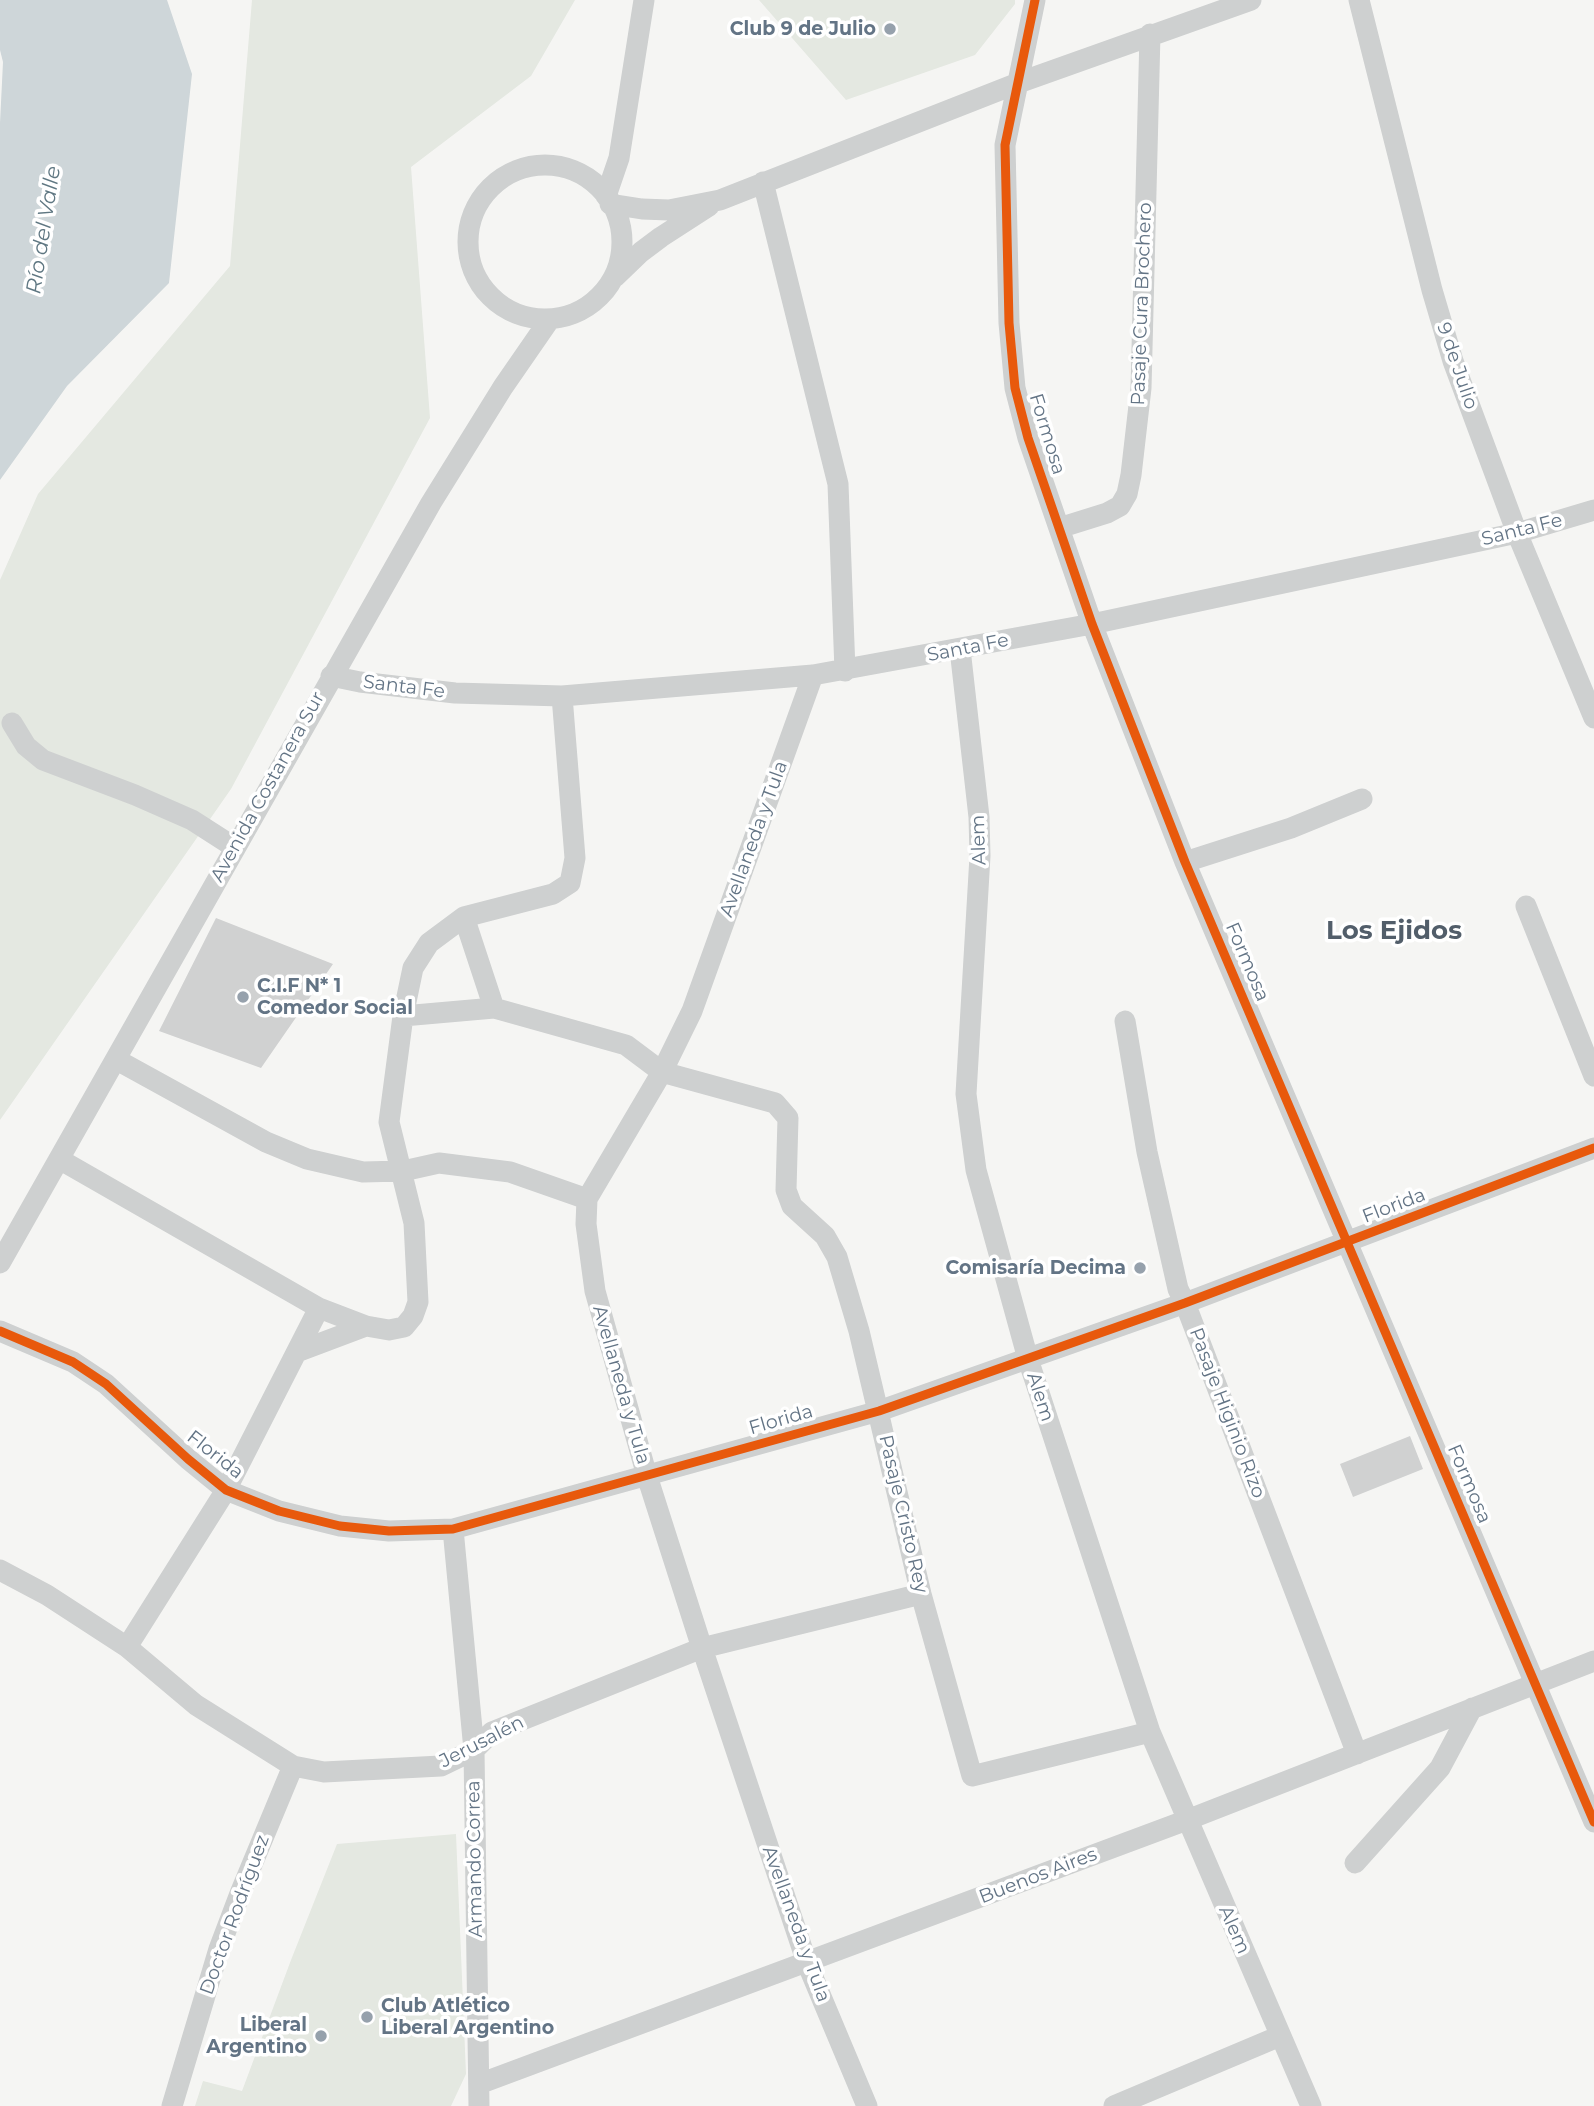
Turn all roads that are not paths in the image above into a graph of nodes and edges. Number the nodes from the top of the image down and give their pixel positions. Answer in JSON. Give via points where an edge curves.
{"nodes":[{"id":1,"x":644,"y":0,"type":"edge"},
{"id":2,"x":1035,"y":0,"type":"edge"},
{"id":3,"x":1251,"y":0,"type":"edge"},
{"id":4,"x":1359,"y":0,"type":"edge"},
{"id":5,"x":1150,"y":34,"type":"junction"},
{"id":6,"x":1018,"y":83,"type":"junction"},
{"id":7,"x":763,"y":182,"type":"junction"},
{"id":8,"x":608,"y":200,"type":"junction"},
{"id":9,"x":720,"y":200,"type":"junction"},
{"id":10,"x":612,"y":280,"type":"junction"},
{"id":11,"x":550,"y":319,"type":"junction"},
{"id":12,"x":1594,"y":510,"type":"edge"},
{"id":13,"x":1059,"y":527,"type":"junction"},
{"id":14,"x":1517,"y":533,"type":"junction"},
{"id":15,"x":1092,"y":624,"type":"junction"},
{"id":16,"x":960,"y":649,"type":"junction"},
{"id":17,"x":845,"y":671,"type":"junction"},
{"id":18,"x":813,"y":675,"type":"junction"},
{"id":19,"x":331,"y":676,"type":"junction"},
{"id":20,"x":562,"y":696,"type":"junction"},
{"id":21,"x":1594,"y":718,"type":"edge"},
{"id":22,"x":12,"y":723,"type":"dead end"},
{"id":23,"x":1362,"y":799,"type":"dead end"},
{"id":24,"x":234,"y":847,"type":"junction"},
{"id":25,"x":1185,"y":862,"type":"junction"},
{"id":26,"x":1526,"y":906,"type":"dead end"},
{"id":27,"x":464,"y":917,"type":"junction"},
{"id":28,"x":494,"y":1008,"type":"junction"},
{"id":29,"x":403,"y":1017,"type":"junction"},
{"id":30,"x":1125,"y":1021,"type":"dead end"},
{"id":31,"x":117,"y":1060,"type":"junction"},
{"id":32,"x":662,"y":1072,"type":"junction"},
{"id":33,"x":1594,"y":1076,"type":"edge"},
{"id":34,"x":1594,"y":1148,"type":"edge"},
{"id":35,"x":59,"y":1158,"type":"junction"},
{"id":36,"x":403,"y":1171,"type":"junction"},
{"id":37,"x":587,"y":1199,"type":"junction"},
{"id":38,"x":1347,"y":1243,"type":"junction"},
{"id":39,"x":0,"y":1263,"type":"edge"},
{"id":40,"x":1185,"y":1303,"type":"junction"},
{"id":41,"x":319,"y":1308,"type":"junction"},
{"id":42,"x":366,"y":1326,"type":"junction"},
{"id":43,"x":0,"y":1331,"type":"edge"},
{"id":44,"x":297,"y":1352,"type":"junction"},
{"id":45,"x":1028,"y":1359,"type":"junction"},
{"id":46,"x":879,"y":1411,"type":"junction"},
{"id":47,"x":647,"y":1476,"type":"junction"},
{"id":48,"x":226,"y":1490,"type":"junction"},
{"id":49,"x":453,"y":1529,"type":"junction"},
{"id":50,"x":0,"y":1570,"type":"edge"},
{"id":51,"x":921,"y":1594,"type":"junction"},
{"id":52,"x":127,"y":1647,"type":"junction"},
{"id":53,"x":702,"y":1648,"type":"junction"},
{"id":54,"x":1594,"y":1661,"type":"edge"},
{"id":55,"x":1535,"y":1683,"type":"junction"},
{"id":56,"x":1472,"y":1708,"type":"junction"},
{"id":57,"x":1150,"y":1732,"type":"junction"},
{"id":58,"x":474,"y":1751,"type":"junction"},
{"id":59,"x":1357,"y":1754,"type":"junction"},
{"id":60,"x":293,"y":1766,"type":"junction"},
{"id":61,"x":1187,"y":1820,"type":"junction"},
{"id":62,"x":1594,"y":1822,"type":"edge"},
{"id":63,"x":1355,"y":1863,"type":"dead end"},
{"id":64,"x":807,"y":1963,"type":"junction"},
{"id":65,"x":1280,"y":2036,"type":"junction"},
{"id":66,"x":479,"y":2084,"type":"junction"},
{"id":67,"x":172,"y":2106,"type":"edge"},
{"id":68,"x":479,"y":2106,"type":"edge"},
{"id":69,"x":867,"y":2106,"type":"edge"},
{"id":70,"x":1114,"y":2106,"type":"edge"},
{"id":71,"x":1311,"y":2106,"type":"edge"}],
"edges":[{"from":1,"to":8,"type":"street"},
{"from":2,"to":6,"type":"street","name":"Formosa"},
{"from":3,"to":5,"type":"street"},
{"from":4,"to":14,"type":"street","name":"9 de Julio","via":[[1453,362]]},
{"from":5,"to":6,"type":"street"},
{"from":5,"to":13,"type":"street","name":"Pasaje Cura Brochero","via":[[1142,388],[1131,475],[1120,506]]},
{"from":6,"to":7,"type":"street"},
{"from":6,"to":13,"type":"street","name":"Formosa","via":[[1005,145],[1015,388]]},
{"from":7,"to":9,"type":"street"},
{"from":7,"to":17,"type":"street","via":[[838,484]]},
{"from":8,"to":9,"type":"street","via":[[669,210]]},
{"from":8,"to":10,"type":"street","via":[[622,237]]},
{"from":8,"to":11,"type":"street","via":[[595,184],[575,172],[536,166],[500,181],[474,211],[469,257],[481,286],[504,308]]},
{"from":9,"to":10,"type":"street","via":[[651,244]]},
{"from":10,"to":11,"type":"street","via":[[586,307]]},
{"from":11,"to":19,"type":"street","name":"Avenida Costanera Sur","via":[[431,503]]},
{"from":12,"to":14,"type":"street","name":"Santa Fe"},
{"from":13,"to":15,"type":"street","name":"Formosa"},
{"from":14,"to":15,"type":"street","name":"Santa Fe"},
{"from":14,"to":21,"type":"street","name":"9 de Julio"},
{"from":15,"to":16,"type":"street","name":"Santa Fe"},
{"from":15,"to":25,"type":"street","name":"Formosa"},
{"from":16,"to":17,"type":"street","name":"Santa Fe"},
{"from":16,"to":45,"type":"street","name":"Alem","via":[[980,856],[966,1094],[976,1170]]},
{"from":17,"to":18,"type":"street","name":"Santa Fe"},
{"from":18,"to":20,"type":"street","name":"Santa Fe"},
{"from":18,"to":32,"type":"street","name":"Avellaneda y Tula","via":[[692,1011]]},
{"from":19,"to":20,"type":"street","name":"Santa Fe","via":[[454,693]]},
{"from":19,"to":24,"type":"street","name":"Avenida Costanera Sur"},
{"from":20,"to":27,"type":"street","via":[[575,858],[570,883],[553,894]]},
{"from":22,"to":24,"type":"street","via":[[26,746],[43,760],[192,820]]},
{"from":23,"to":25,"type":"street","via":[[1291,828]]},
{"from":24,"to":31,"type":"street","name":"Avenida Costanera Sur"},
{"from":25,"to":38,"type":"street","name":"Formosa"},
{"from":26,"to":33,"type":"street"},
{"from":27,"to":28,"type":"street"},
{"from":27,"to":29,"type":"street","via":[[429,943],[413,968]]},
{"from":28,"to":29,"type":"street","name":"Pasaje Cristo Rey"},
{"from":28,"to":32,"type":"street","name":"Pasaje Cristo Rey","via":[[626,1045]]},
{"from":29,"to":36,"type":"street","via":[[389,1122]]},
{"from":30,"to":40,"type":"street","name":"Pasaje Higinio Rizo","via":[[1147,1152]]},
{"from":31,"to":35,"type":"street","name":"Avenida Costanera Sur"},
{"from":31,"to":36,"type":"street","via":[[266,1142],[307,1159],[363,1172]]},
{"from":32,"to":37,"type":"street","name":"Avellaneda y Tula"},
{"from":32,"to":46,"type":"street","name":"Pasaje Cristo Rey","via":[[775,1103],[788,1118],[786,1190],[792,1206],[824,1236],[837,1258]]},
{"from":34,"to":38,"type":"street","name":"Florida"},
{"from":35,"to":39,"type":"street","name":"Avenida Costanera Sur"},
{"from":35,"to":41,"type":"street"},
{"from":36,"to":37,"type":"street","via":[[439,1163],[510,1172]]},
{"from":36,"to":42,"type":"street","via":[[414,1223],[418,1302],[404,1327]]},
{"from":37,"to":47,"type":"street","name":"Avellaneda y Tula","via":[[595,1290]]},
{"from":38,"to":40,"type":"street","name":"Florida"},
{"from":38,"to":55,"type":"street","name":"Formosa"},
{"from":40,"to":45,"type":"street","name":"Florida"},
{"from":40,"to":59,"type":"street","name":"Pasaje Higinio Rizo"},
{"from":41,"to":42,"type":"street"},
{"from":41,"to":44,"type":"street"},
{"from":42,"to":44,"type":"street"},
{"from":43,"to":48,"type":"street","name":"Florida","via":[[73,1362],[106,1384]]},
{"from":44,"to":48,"type":"street"},
{"from":45,"to":46,"type":"street","name":"Florida"},
{"from":45,"to":57,"type":"street","name":"Alem"},
{"from":46,"to":47,"type":"street","name":"Florida"},
{"from":46,"to":51,"type":"street","name":"Pasaje Cristo Rey"},
{"from":47,"to":49,"type":"street","name":"Florida"},
{"from":47,"to":53,"type":"street","name":"Avellaneda y Tula"},
{"from":48,"to":49,"type":"street","name":"Florida","via":[[279,1511],[340,1526],[389,1531]]},
{"from":48,"to":52,"type":"street"},
{"from":49,"to":58,"type":"street","name":"Armando Correa"},
{"from":50,"to":52,"type":"street","name":"Jerusalén"},
{"from":51,"to":53,"type":"street","name":"Jerusalén"},
{"from":51,"to":57,"type":"street","name":"Pasaje Cristo Rey","via":[[972,1776]]},
{"from":52,"to":60,"type":"street","name":"Jerusalén","via":[[196,1705]]},
{"from":53,"to":58,"type":"street","name":"Jerusalén","via":[[492,1732]]},
{"from":53,"to":64,"type":"street","name":"Avellaneda y Tula"},
{"from":54,"to":55,"type":"street","name":"Buenos Aires"},
{"from":55,"to":56,"type":"street","name":"Buenos Aires"},
{"from":55,"to":62,"type":"street","name":"Formosa"},
{"from":56,"to":59,"type":"street","name":"Buenos Aires"},
{"from":56,"to":63,"type":"street","via":[[1440,1768]]},
{"from":57,"to":61,"type":"street","name":"Alem"},
{"from":58,"to":60,"type":"street","name":"Jerusalén","via":[[441,1766],[324,1772]]},
{"from":58,"to":66,"type":"street","name":"Armando Correa"},
{"from":59,"to":61,"type":"street","name":"Buenos Aires"},
{"from":60,"to":67,"type":"street","name":"Doctor Rodríguez","via":[[219,1949]]},
{"from":61,"to":64,"type":"street","name":"Buenos Aires"},
{"from":61,"to":65,"type":"street","name":"Alem"},
{"from":64,"to":66,"type":"street","name":"Buenos Aires"},
{"from":64,"to":69,"type":"street","name":"Avellaneda y Tula"},
{"from":65,"to":70,"type":"street"},
{"from":65,"to":71,"type":"street","name":"Alem"},
{"from":66,"to":68,"type":"street","name":"Armando Correa"}]}
